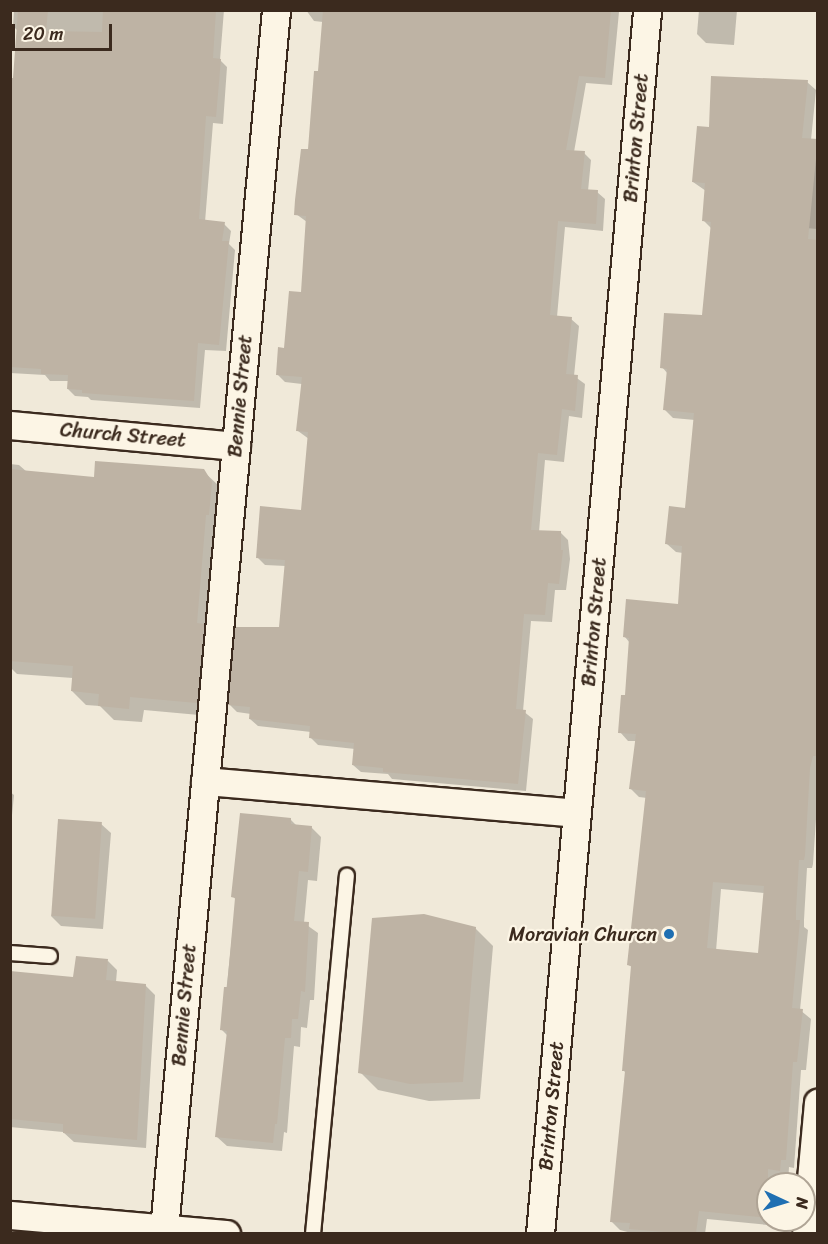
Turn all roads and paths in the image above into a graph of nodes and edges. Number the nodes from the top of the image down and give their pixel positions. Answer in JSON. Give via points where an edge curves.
{"nodes":[{"id":1,"x":276,"y":10,"type":"edge"},
{"id":2,"x":647,"y":10,"type":"edge"},
{"id":3,"x":10,"y":425,"type":"edge"},
{"id":4,"x":236,"y":446,"type":"junction"},
{"id":5,"x":205,"y":782,"type":"junction"},
{"id":6,"x":577,"y":813,"type":"junction"},
{"id":7,"x":347,"y":876,"type":"dead end"},
{"id":8,"x":10,"y":953,"type":"edge"},
{"id":9,"x":50,"y":956,"type":"dead end"},
{"id":10,"x":818,"y":1103,"type":"edge"},
{"id":11,"x":10,"y":1215,"type":"edge"},
{"id":12,"x":164,"y":1229,"type":"junction"},
{"id":13,"x":225,"y":1233,"type":"edge"},
{"id":14,"x":313,"y":1233,"type":"edge"},
{"id":15,"x":540,"y":1233,"type":"edge"},
{"id":16,"x":806,"y":1233,"type":"edge"}],
"edges":[{"from":1,"to":4,"type":"street","name":"Bennie Street"},
{"from":2,"to":6,"type":"street","name":"Brinton Street"},
{"from":3,"to":4,"type":"street","name":"Church Street"},
{"from":4,"to":5,"type":"street","name":"Bennie Street"},
{"from":5,"to":6,"type":"street"},
{"from":5,"to":12,"type":"street","name":"Bennie Street"},
{"from":6,"to":15,"type":"street","name":"Brinton Street"},
{"from":7,"to":14,"type":"lane"},
{"from":8,"to":9,"type":"lane"},
{"from":10,"to":16,"type":"street"},
{"from":11,"to":12,"type":"street"},
{"from":12,"to":13,"type":"street"}]}
